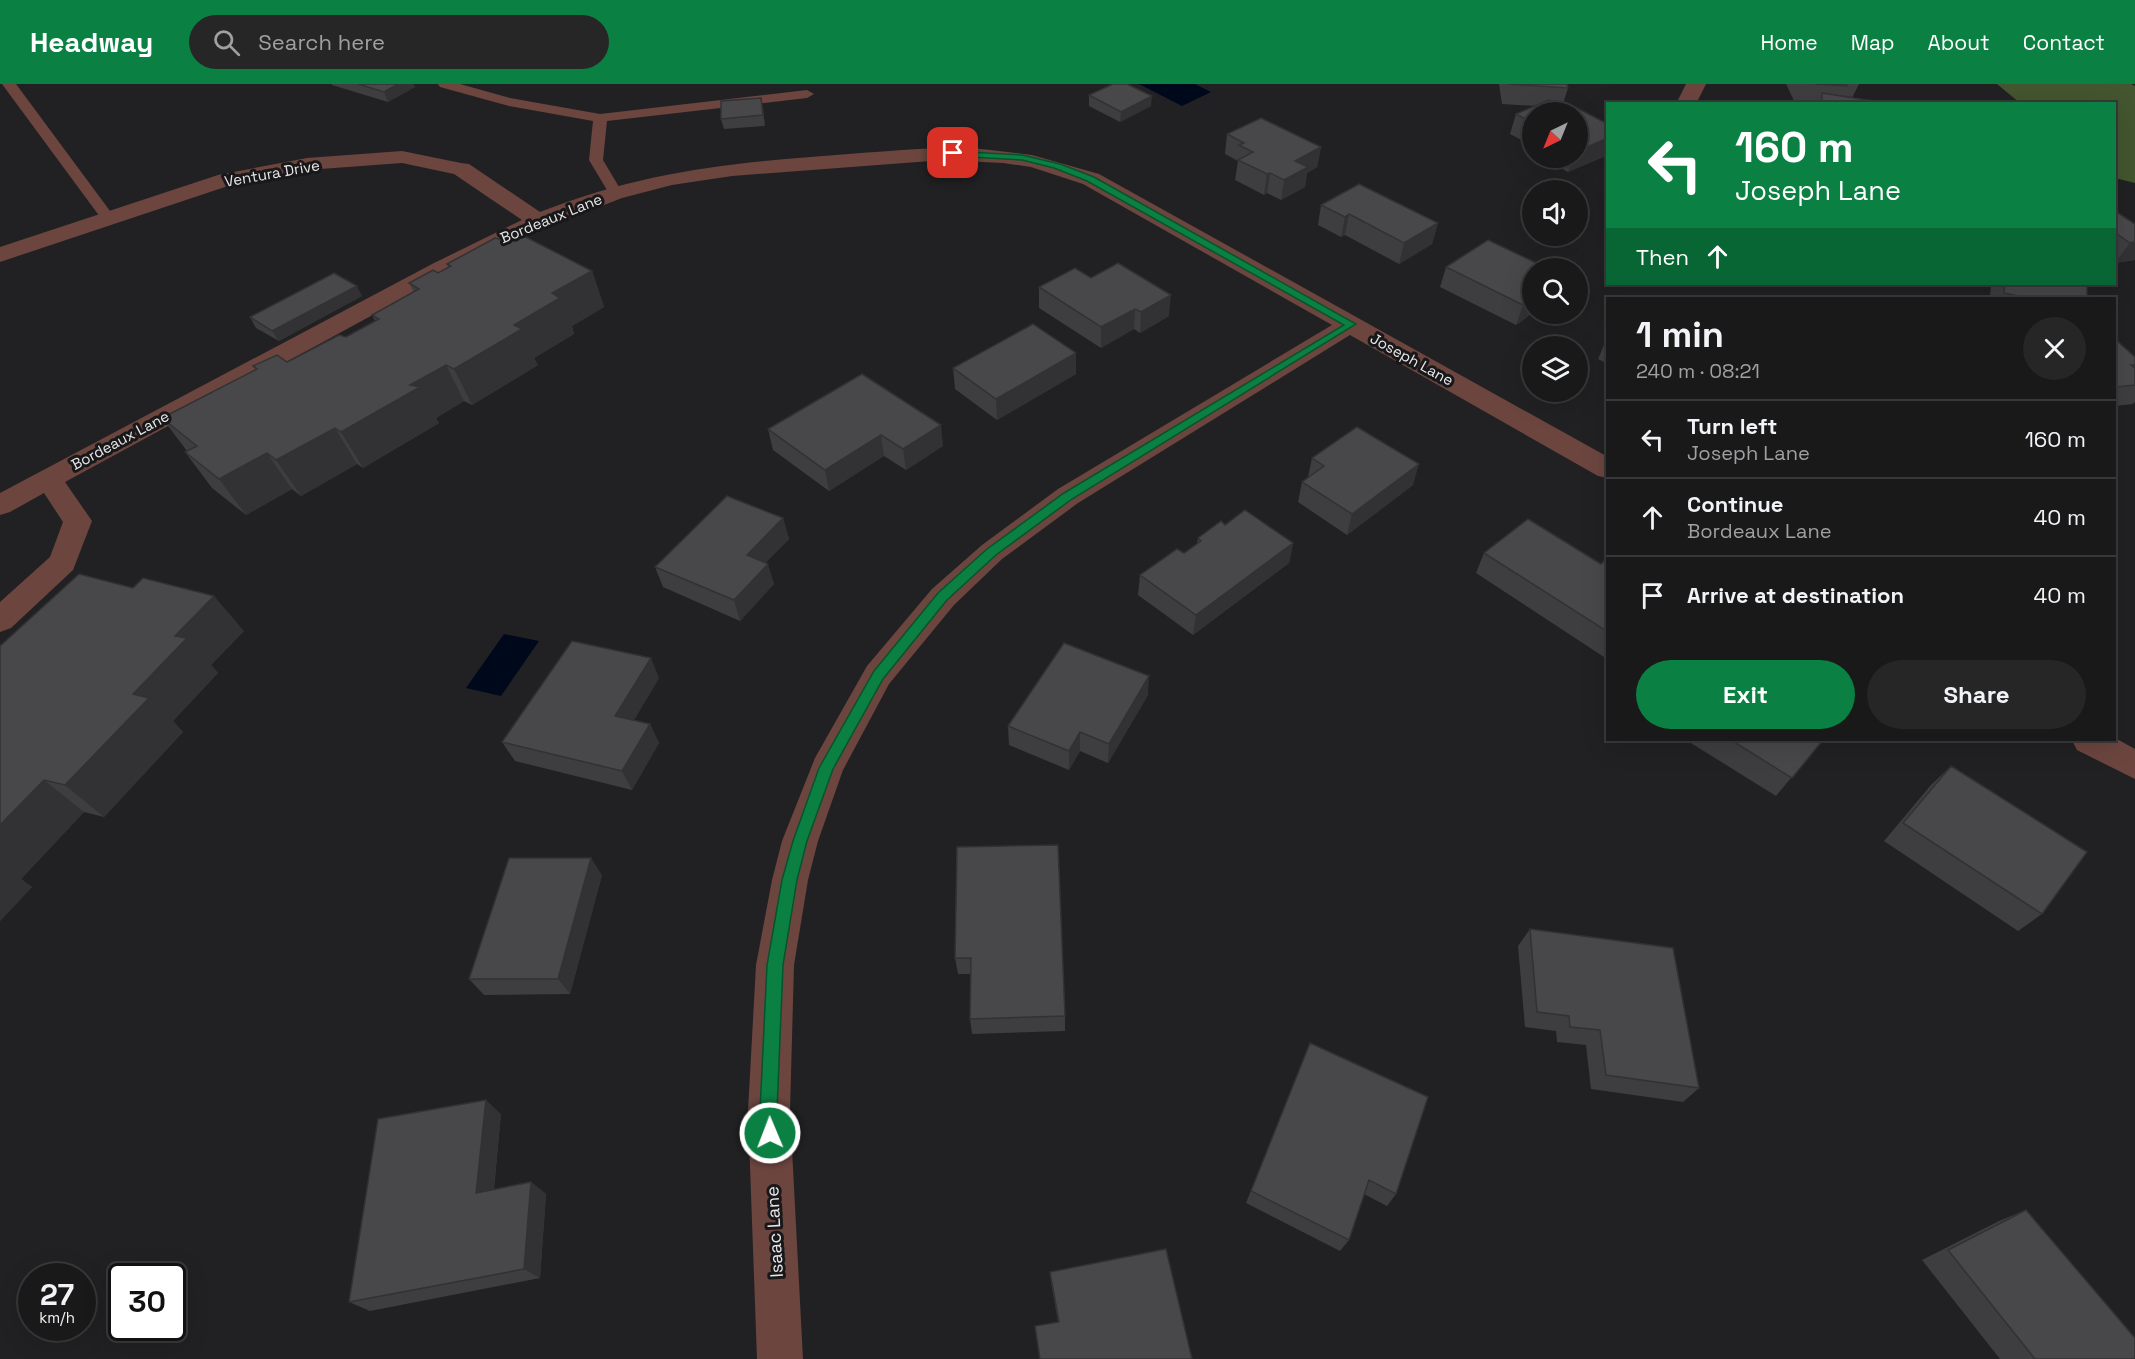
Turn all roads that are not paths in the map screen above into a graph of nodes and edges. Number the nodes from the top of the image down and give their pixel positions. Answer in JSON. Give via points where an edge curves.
{"nodes":[{"id":1,"x":9,"y":84,"type":"edge"},
{"id":2,"x":445,"y":84,"type":"edge"},
{"id":3,"x":1696,"y":84,"type":"edge"},
{"id":4,"x":807,"y":94,"type":"dead end"},
{"id":5,"x":1687,"y":102,"type":"edge"},
{"id":6,"x":600,"y":118,"type":"junction"},
{"id":7,"x":615,"y":192,"type":"junction"},
{"id":8,"x":1154,"y":213,"type":"joint"},
{"id":9,"x":108,"y":218,"type":"junction"},
{"id":10,"x":538,"y":221,"type":"junction"},
{"id":11,"x":0,"y":255,"type":"edge"},
{"id":12,"x":1351,"y":324,"type":"junction"},
{"id":13,"x":1606,"y":468,"type":"edge"},
{"id":14,"x":48,"y":479,"type":"junction"},
{"id":15,"x":0,"y":505,"type":"edge"},
{"id":16,"x":0,"y":620,"type":"edge"},
{"id":17,"x":2091,"y":741,"type":"edge"},
{"id":18,"x":2135,"y":765,"type":"edge"},
{"id":19,"x":780,"y":1359,"type":"edge"}],
"edges":[{"from":1,"to":9,"type":"lane"},
{"from":2,"to":6,"type":"lane","via":[[509,102]]},
{"from":3,"to":5,"type":"street"},
{"from":4,"to":6,"type":"lane"},
{"from":6,"to":7,"type":"lane","via":[[596,160]]},
{"from":7,"to":8,"type":"street","name":"Bordeaux Lane","via":[[752,168],[971,153],[1022,158],[1069,170]]},
{"from":7,"to":10,"type":"street","name":"Bordeaux Lane"},
{"from":8,"to":12,"type":"street","name":"Joseph Lane"},
{"from":9,"to":10,"type":"street","name":"Ventura Drive","via":[[226,180],[307,164],[402,157],[461,169]]},
{"from":9,"to":11,"type":"street","name":"Ventura Drive"},
{"from":10,"to":14,"type":"street","name":"Bordeaux Lane","via":[[461,257]]},
{"from":12,"to":13,"type":"street","name":"Joseph Lane"},
{"from":12,"to":19,"type":"street","name":"Isaac Lane","via":[[1068,496],[992,552],[943,597],[879,675],[826,768],[795,861],[775,965],[769,1111]]},
{"from":14,"to":15,"type":"street","name":"Bordeaux Lane"},
{"from":14,"to":16,"type":"street","via":[[78,521],[63,562]]},
{"from":17,"to":18,"type":"street"}]}
